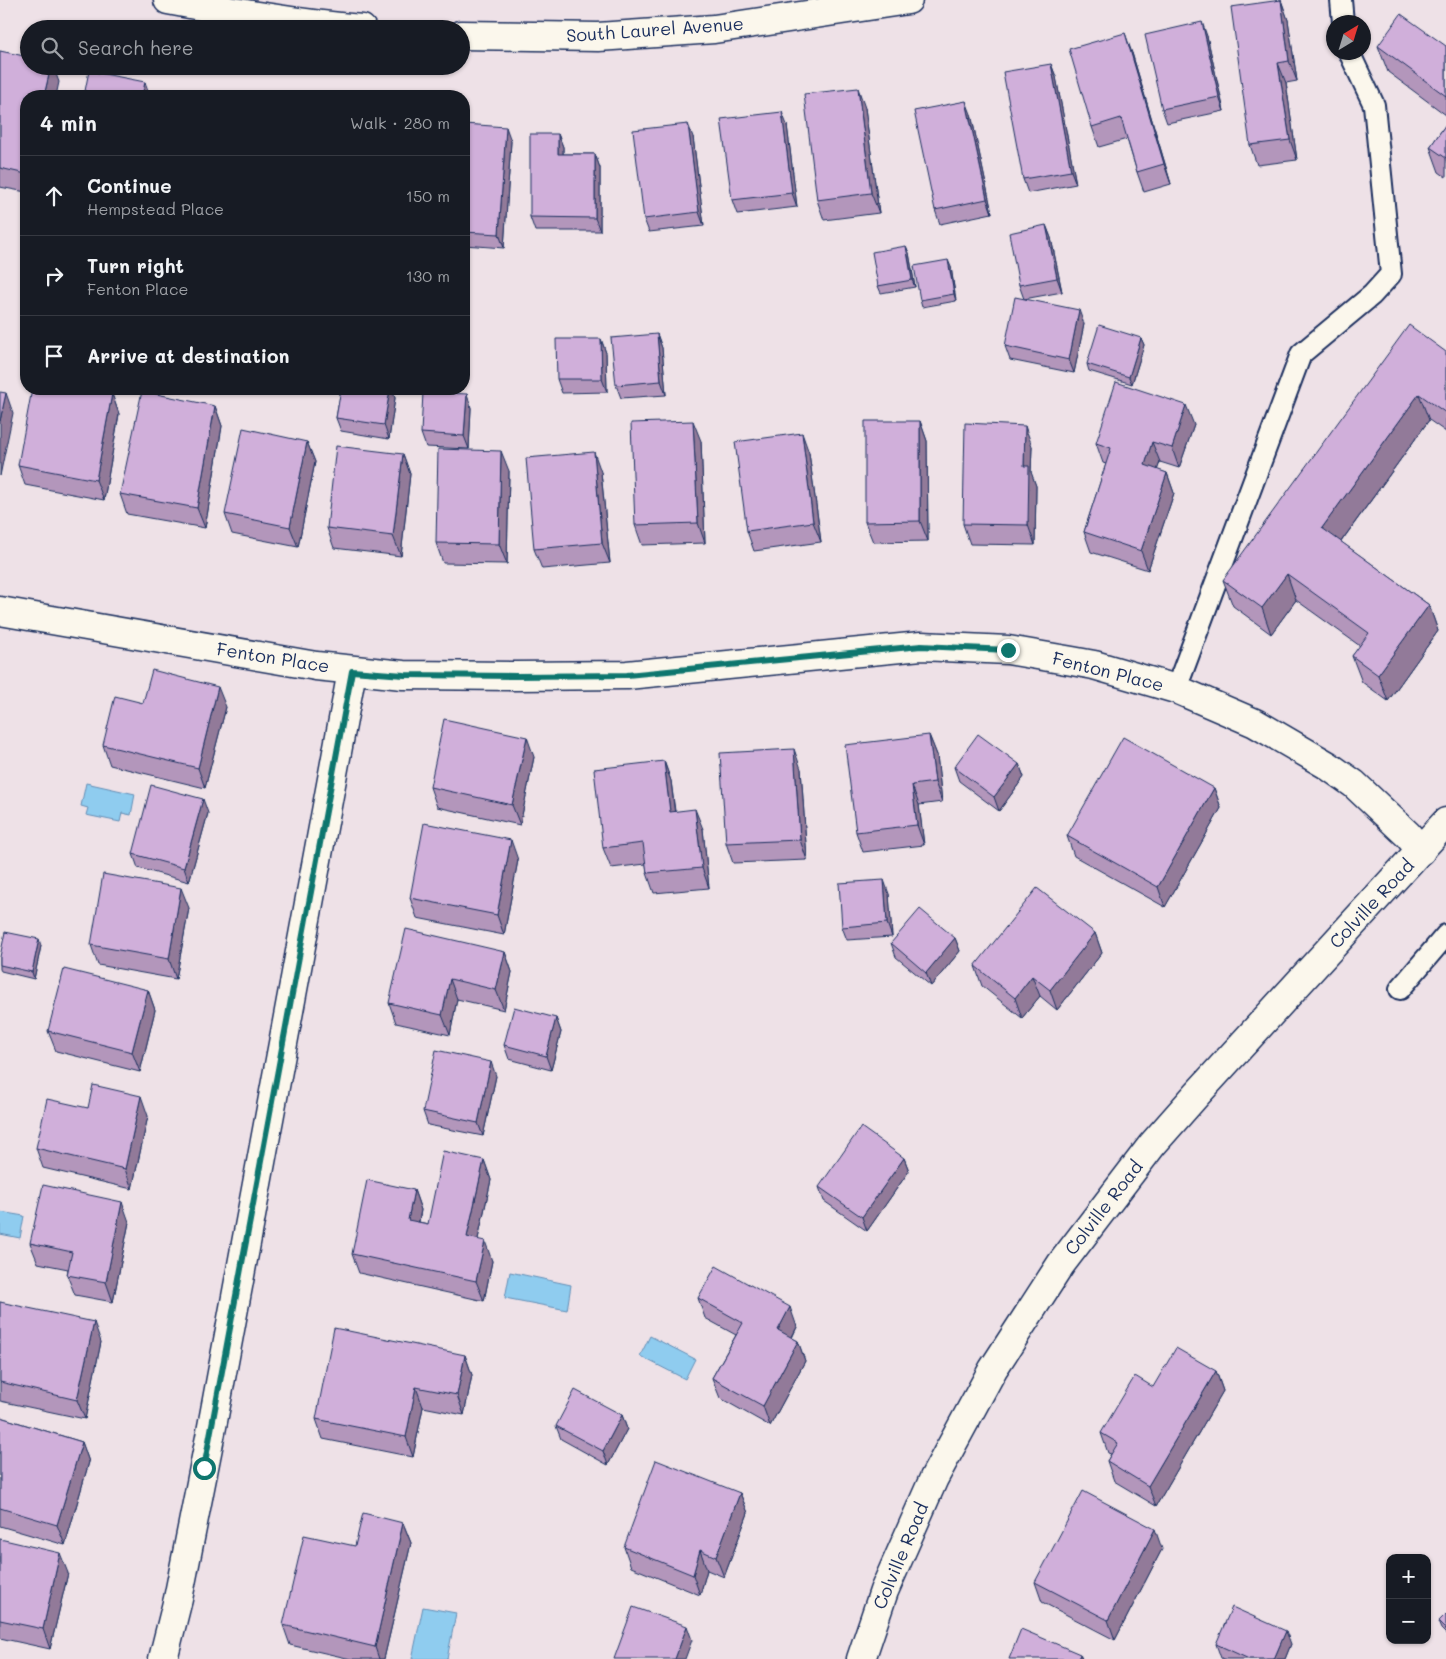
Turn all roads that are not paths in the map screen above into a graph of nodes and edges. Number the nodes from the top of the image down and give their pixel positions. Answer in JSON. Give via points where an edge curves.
{"nodes":[{"id":1,"x":168,"y":0,"type":"edge"},
{"id":2,"x":908,"y":0,"type":"edge"},
{"id":3,"x":1342,"y":0,"type":"edge"},
{"id":4,"x":1343,"y":15,"type":"edge"},
{"id":5,"x":289,"y":20,"type":"edge"},
{"id":6,"x":470,"y":35,"type":"edge"},
{"id":7,"x":1353,"y":60,"type":"edge"},
{"id":8,"x":0,"y":611,"type":"edge"},
{"id":9,"x":352,"y":671,"type":"junction"},
{"id":10,"x":1176,"y":689,"type":"junction"},
{"id":11,"x":1446,"y":822,"type":"edge"},
{"id":12,"x":1421,"y":851,"type":"junction"},
{"id":13,"x":1446,"y":935,"type":"edge"},
{"id":14,"x":1400,"y":989,"type":"dead end"},
{"id":15,"x":163,"y":1659,"type":"edge"},
{"id":16,"x":861,"y":1659,"type":"edge"}],
"edges":[{"from":1,"to":5,"type":"street"},
{"from":2,"to":6,"type":"street","name":"South Laurel Avenue","via":[[714,29],[598,37]]},
{"from":3,"to":4,"type":"lane"},
{"from":7,"to":10,"type":"lane","via":[[1374,105],[1391,274],[1372,295],[1301,354]]},
{"from":8,"to":9,"type":"street","name":"Fenton Place"},
{"from":9,"to":10,"type":"street","name":"Fenton Place","via":[[413,675],[627,675],[921,646],[1008,650],[1094,665]]},
{"from":9,"to":15,"type":"street","via":[[213,1423]]},
{"from":10,"to":12,"type":"street","name":"Fenton Place","via":[[1255,723],[1327,765],[1354,784]]},
{"from":11,"to":12,"type":"street","name":"Colville Road"},
{"from":12,"to":16,"type":"street","name":"Colville Road","via":[[1152,1145],[1061,1264],[993,1369],[934,1478],[884,1591]]},
{"from":13,"to":14,"type":"lane"}]}
